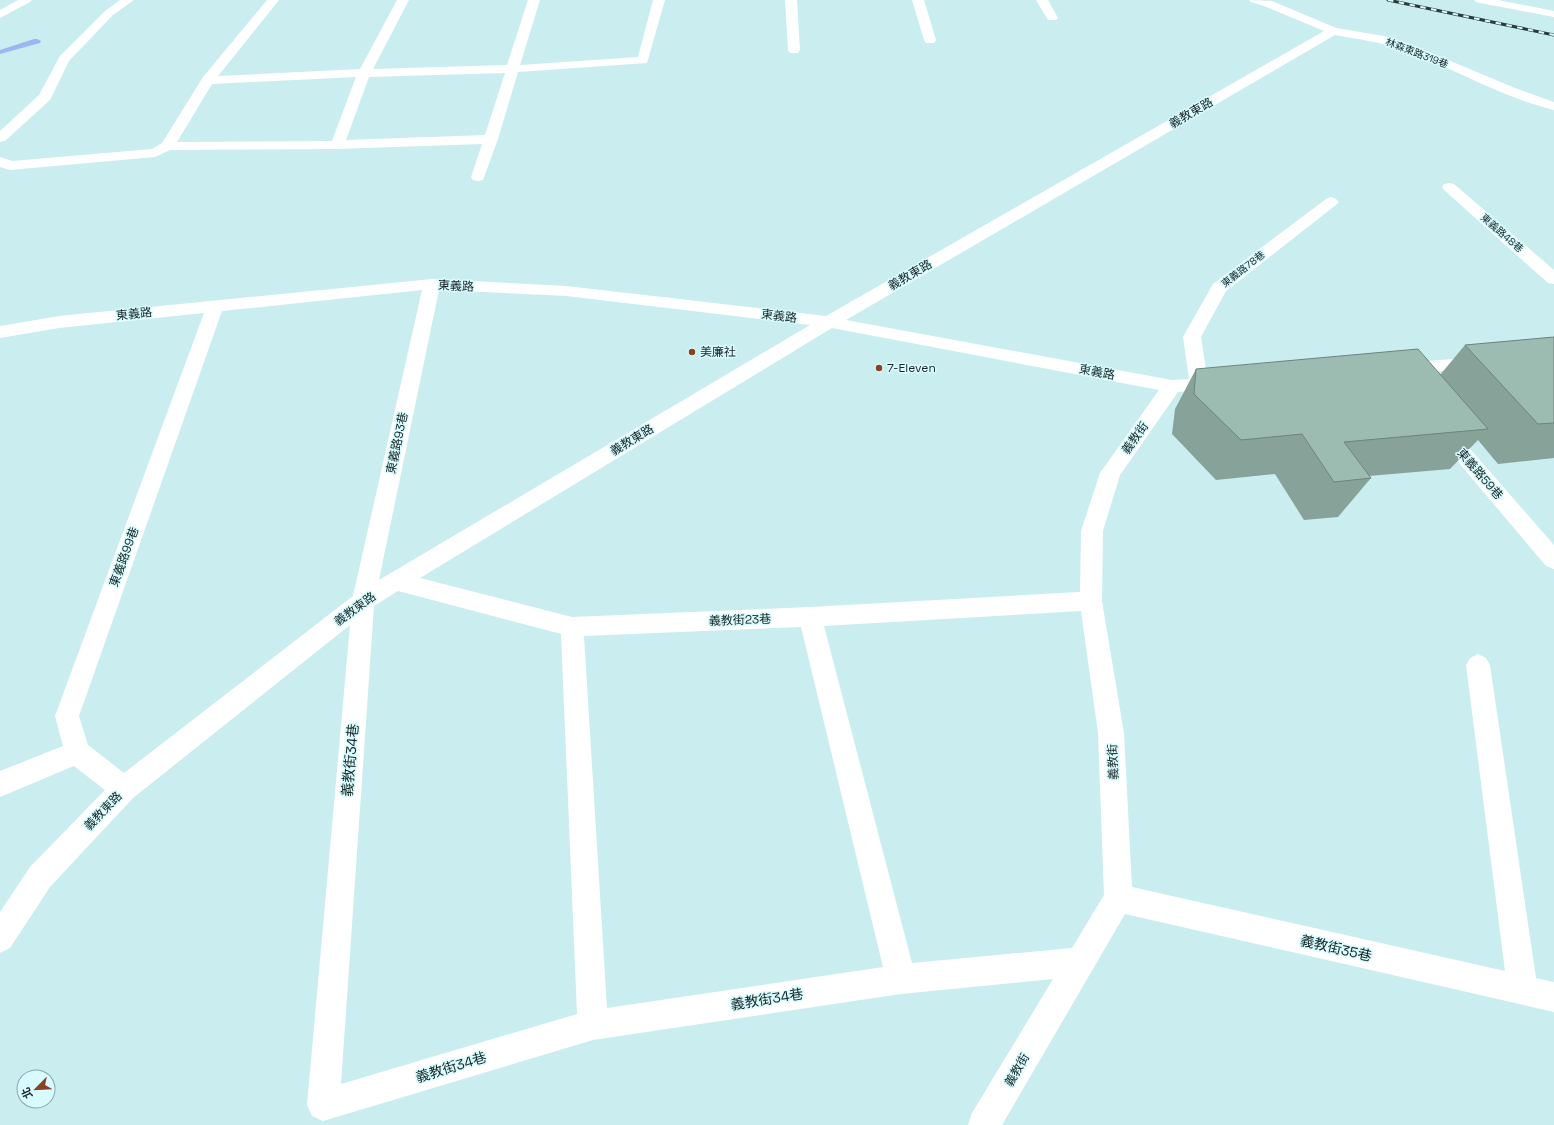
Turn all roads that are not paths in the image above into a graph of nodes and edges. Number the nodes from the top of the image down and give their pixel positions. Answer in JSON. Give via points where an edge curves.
{"nodes":[{"id":1,"x":12,"y":0,"type":"edge"},
{"id":2,"x":26,"y":0,"type":"edge"},
{"id":3,"x":128,"y":0,"type":"edge"},
{"id":4,"x":273,"y":0,"type":"edge"},
{"id":5,"x":403,"y":0,"type":"edge"},
{"id":6,"x":534,"y":0,"type":"edge"},
{"id":7,"x":659,"y":0,"type":"edge"},
{"id":8,"x":790,"y":0,"type":"edge"},
{"id":9,"x":918,"y":0,"type":"edge"},
{"id":10,"x":1042,"y":0,"type":"edge"},
{"id":11,"x":1255,"y":0,"type":"edge"},
{"id":12,"x":1480,"y":0,"type":"edge"},
{"id":13,"x":0,"y":2,"type":"edge"},
{"id":14,"x":1554,"y":14,"type":"edge"},
{"id":15,"x":0,"y":15,"type":"edge"},
{"id":16,"x":1052,"y":18,"type":"dead end"},
{"id":17,"x":1333,"y":31,"type":"junction"},
{"id":18,"x":930,"y":40,"type":"dead end"},
{"id":19,"x":794,"y":50,"type":"dead end"},
{"id":20,"x":513,"y":69,"type":"junction"},
{"id":21,"x":364,"y":73,"type":"junction"},
{"id":22,"x":208,"y":80,"type":"junction"},
{"id":23,"x":1554,"y":106,"type":"edge"},
{"id":24,"x":0,"y":138,"type":"edge"},
{"id":25,"x":491,"y":138,"type":"junction"},
{"id":26,"x":337,"y":145,"type":"junction"},
{"id":27,"x":167,"y":146,"type":"junction"},
{"id":28,"x":0,"y":161,"type":"edge"},
{"id":29,"x":478,"y":177,"type":"dead end"},
{"id":30,"x":1449,"y":188,"type":"dead end"},
{"id":31,"x":1331,"y":202,"type":"dead end"},
{"id":32,"x":1554,"y":279,"type":"edge"},
{"id":33,"x":432,"y":284,"type":"junction"},
{"id":34,"x":215,"y":306,"type":"junction"},
{"id":35,"x":829,"y":322,"type":"junction"},
{"id":36,"x":0,"y":332,"type":"edge"},
{"id":37,"x":1492,"y":362,"type":"edge"},
{"id":38,"x":1237,"y":381,"type":"edge"},
{"id":39,"x":1199,"y":384,"type":"junction"},
{"id":40,"x":1172,"y":386,"type":"junction"},
{"id":41,"x":1406,"y":388,"type":"edge"},
{"id":42,"x":1432,"y":417,"type":"edge"},
{"id":43,"x":1554,"y":560,"type":"edge"},
{"id":44,"x":395,"y":582,"type":"junction"},
{"id":45,"x":363,"y":601,"type":"junction"},
{"id":46,"x":1091,"y":601,"type":"junction"},
{"id":47,"x":810,"y":617,"type":"junction"},
{"id":48,"x":572,"y":627,"type":"junction"},
{"id":49,"x":1478,"y":665,"type":"dead end"},
{"id":50,"x":76,"y":752,"type":"junction"},
{"id":51,"x":0,"y":784,"type":"edge"},
{"id":52,"x":124,"y":789,"type":"junction"},
{"id":53,"x":1118,"y":898,"type":"junction"},
{"id":54,"x":0,"y":938,"type":"edge"},
{"id":55,"x":1080,"y":962,"type":"junction"},
{"id":56,"x":901,"y":979,"type":"junction"},
{"id":57,"x":1523,"y":991,"type":"junction"},
{"id":58,"x":1554,"y":997,"type":"edge"},
{"id":59,"x":593,"y":1025,"type":"junction"},
{"id":60,"x":984,"y":1125,"type":"edge"}],
"edges":[{"from":1,"to":13,"type":"street"},
{"from":2,"to":15,"type":"street"},
{"from":3,"to":24,"type":"street","via":[[109,13],[64,59],[45,96]]},
{"from":4,"to":22,"type":"street"},
{"from":5,"to":21,"type":"street"},
{"from":6,"to":20,"type":"street"},
{"from":7,"to":20,"type":"street","via":[[644,60]]},
{"from":8,"to":19,"type":"street"},
{"from":9,"to":18,"type":"street"},
{"from":10,"to":16,"type":"street"},
{"from":11,"to":17,"type":"street","name":"林森東路319巷","via":[[1268,3]]},
{"from":12,"to":14,"type":"street"},
{"from":17,"to":23,"type":"street","name":"林森東路319巷","via":[[1384,40],[1406,47],[1510,91]]},
{"from":17,"to":35,"type":"street","name":"義教東路"},
{"from":20,"to":21,"type":"street"},
{"from":20,"to":25,"type":"street"},
{"from":21,"to":22,"type":"street"},
{"from":21,"to":26,"type":"street"},
{"from":22,"to":27,"type":"street"},
{"from":25,"to":26,"type":"street"},
{"from":25,"to":29,"type":"street"},
{"from":26,"to":27,"type":"street"},
{"from":27,"to":28,"type":"street","via":[[155,153],[25,165],[10,166]]},
{"from":30,"to":32,"type":"street","name":"東義路48巷"},
{"from":31,"to":39,"type":"street","name":"東義路78巷","via":[[1219,288],[1192,336]]},
{"from":33,"to":34,"type":"street","name":"東義路"},
{"from":33,"to":35,"type":"street","name":"東義路","via":[[566,291]]},
{"from":33,"to":45,"type":"street","name":"東義路93巷"},
{"from":34,"to":36,"type":"street","name":"東義路","via":[[59,322]]},
{"from":34,"to":50,"type":"street","name":"東義路99巷","via":[[67,716]]},
{"from":35,"to":40,"type":"street","name":"東義路"},
{"from":35,"to":44,"type":"street","name":"義教東路"},
{"from":37,"to":41,"type":"street","via":[[1391,370]]},
{"from":38,"to":39,"type":"street","name":"東義路"},
{"from":39,"to":40,"type":"street","name":"東義路"},
{"from":40,"to":46,"type":"street","name":"義教街","via":[[1110,473],[1092,531]]},
{"from":42,"to":43,"type":"street","name":"東義路59巷"},
{"from":44,"to":45,"type":"street","name":"義教東路"},
{"from":44,"to":48,"type":"street","name":"義教街23巷"},
{"from":45,"to":52,"type":"street","name":"義教東路"},
{"from":45,"to":59,"type":"street","name":"義教街34巷","via":[[323,1105]]},
{"from":46,"to":47,"type":"street","name":"義教街23巷"},
{"from":46,"to":53,"type":"street","name":"義教街","via":[[1111,733]]},
{"from":47,"to":48,"type":"street","name":"義教街23巷"},
{"from":47,"to":56,"type":"street"},
{"from":48,"to":59,"type":"street"},
{"from":49,"to":57,"type":"street"},
{"from":50,"to":51,"type":"street"},
{"from":50,"to":52,"type":"street"},
{"from":52,"to":54,"type":"street","name":"義教東路","via":[[40,877]]},
{"from":53,"to":55,"type":"street","name":"義教街"},
{"from":53,"to":57,"type":"street","name":"義教街35巷"},
{"from":55,"to":56,"type":"street","name":"義教街34巷"},
{"from":55,"to":60,"type":"street","name":"義教街"},
{"from":56,"to":59,"type":"street","name":"義教街34巷"},
{"from":57,"to":58,"type":"street","name":"義教街35巷"}]}
